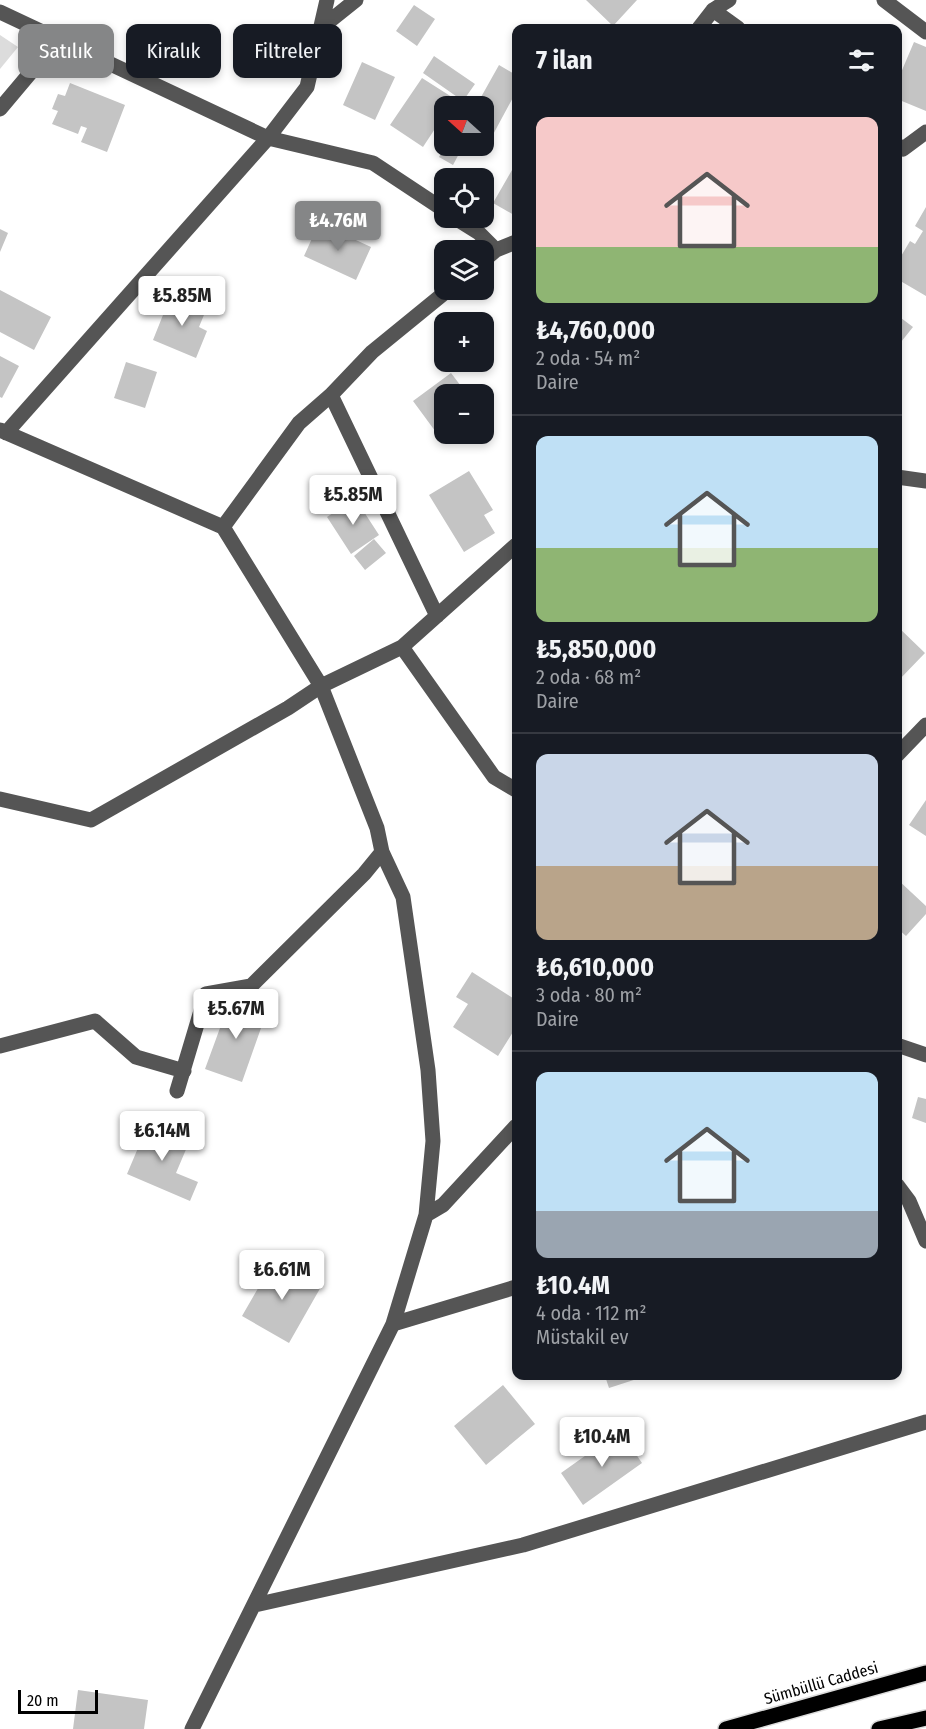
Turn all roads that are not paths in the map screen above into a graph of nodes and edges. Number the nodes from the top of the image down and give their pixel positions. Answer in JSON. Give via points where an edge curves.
{"nodes":[{"id":1,"x":327,"y":0,"type":"edge"},
{"id":2,"x":356,"y":0,"type":"edge"},
{"id":3,"x":729,"y":0,"type":"edge"},
{"id":4,"x":885,"y":0,"type":"edge"},
{"id":5,"x":713,"y":10,"type":"junction"},
{"id":6,"x":0,"y":12,"type":"edge"},
{"id":7,"x":25,"y":24,"type":"edge"},
{"id":8,"x":322,"y":24,"type":"edge"},
{"id":9,"x":326,"y":24,"type":"edge"},
{"id":10,"x":702,"y":24,"type":"edge"},
{"id":11,"x":732,"y":24,"type":"edge"},
{"id":12,"x":926,"y":32,"type":"edge"},
{"id":13,"x":114,"y":66,"type":"edge"},
{"id":14,"x":26,"y":78,"type":"edge"},
{"id":15,"x":310,"y":78,"type":"edge"},
{"id":16,"x":0,"y":109,"type":"edge"},
{"id":17,"x":926,"y":132,"type":"edge"},
{"id":18,"x":268,"y":138,"type":"junction"},
{"id":19,"x":902,"y":147,"type":"edge"},
{"id":20,"x":434,"y":203,"type":"edge"},
{"id":21,"x":471,"y":228,"type":"edge"},
{"id":22,"x":512,"y":244,"type":"edge"},
{"id":23,"x":496,"y":250,"type":"joint"},
{"id":24,"x":436,"y":300,"type":"edge"},
{"id":25,"x":331,"y":396,"type":"junction"},
{"id":26,"x":3,"y":432,"type":"edge"},
{"id":27,"x":902,"y":478,"type":"edge"},
{"id":28,"x":926,"y":482,"type":"edge"},
{"id":29,"x":224,"y":527,"type":"junction"},
{"id":30,"x":512,"y":549,"type":"edge"},
{"id":31,"x":437,"y":616,"type":"junction"},
{"id":32,"x":402,"y":647,"type":"junction"},
{"id":33,"x":321,"y":686,"type":"junction"},
{"id":34,"x":926,"y":725,"type":"edge"},
{"id":35,"x":902,"y":750,"type":"edge"},
{"id":36,"x":512,"y":788,"type":"edge"},
{"id":37,"x":0,"y":799,"type":"edge"},
{"id":38,"x":382,"y":852,"type":"junction"},
{"id":39,"x":0,"y":1046,"type":"edge"},
{"id":40,"x":902,"y":1047,"type":"edge"},
{"id":41,"x":926,"y":1055,"type":"edge"},
{"id":42,"x":184,"y":1071,"type":"junction"},
{"id":43,"x":177,"y":1092,"type":"dead end"},
{"id":44,"x":512,"y":1130,"type":"edge"},
{"id":45,"x":902,"y":1192,"type":"edge"},
{"id":46,"x":426,"y":1215,"type":"junction"},
{"id":47,"x":926,"y":1241,"type":"edge"},
{"id":48,"x":512,"y":1288,"type":"edge"},
{"id":49,"x":393,"y":1324,"type":"junction"},
{"id":50,"x":926,"y":1422,"type":"edge"},
{"id":51,"x":255,"y":1605,"type":"junction"},
{"id":52,"x":926,"y":1672,"type":"edge"},
{"id":53,"x":926,"y":1718,"type":"edge"},
{"id":54,"x":192,"y":1729,"type":"edge"},
{"id":55,"x":726,"y":1729,"type":"edge"},
{"id":56,"x":879,"y":1729,"type":"edge"}],
"edges":[{"from":1,"to":8,"type":"street"},
{"from":2,"to":9,"type":"street"},
{"from":3,"to":5,"type":"street"},
{"from":4,"to":12,"type":"street"},
{"from":5,"to":10,"type":"street"},
{"from":5,"to":11,"type":"street"},
{"from":6,"to":7,"type":"street"},
{"from":13,"to":18,"type":"street"},
{"from":14,"to":16,"type":"street"},
{"from":15,"to":18,"type":"street","via":[[308,87]]},
{"from":17,"to":19,"type":"street"},
{"from":18,"to":20,"type":"street","via":[[373,163]]},
{"from":18,"to":26,"type":"street"},
{"from":21,"to":23,"type":"street"},
{"from":22,"to":23,"type":"street"},
{"from":24,"to":25,"type":"street","via":[[372,352]]},
{"from":25,"to":29,"type":"street","via":[[299,423]]},
{"from":25,"to":31,"type":"street"},
{"from":26,"to":29,"type":"street"},
{"from":27,"to":28,"type":"street"},
{"from":29,"to":33,"type":"street"},
{"from":30,"to":31,"type":"street"},
{"from":31,"to":32,"type":"street"},
{"from":32,"to":33,"type":"street"},
{"from":32,"to":36,"type":"street","via":[[494,777]]},
{"from":33,"to":37,"type":"street","via":[[91,820]]},
{"from":33,"to":38,"type":"street","via":[[377,828]]},
{"from":34,"to":35,"type":"street"},
{"from":38,"to":42,"type":"street","via":[[251,986],[206,994]]},
{"from":38,"to":46,"type":"street","via":[[403,897],[428,1070],[433,1141]]},
{"from":39,"to":42,"type":"street","via":[[95,1021],[136,1058]]},
{"from":40,"to":41,"type":"street"},
{"from":42,"to":43,"type":"street"},
{"from":44,"to":46,"type":"street","via":[[443,1204]]},
{"from":45,"to":47,"type":"street"},
{"from":46,"to":49,"type":"street"},
{"from":48,"to":49,"type":"street"},
{"from":49,"to":51,"type":"street"},
{"from":50,"to":51,"type":"street","via":[[523,1545]]},
{"from":51,"to":54,"type":"street"},
{"from":52,"to":55,"type":"main road","name":"Sümbüllü Caddesi"},
{"from":53,"to":56,"type":"main road"}]}
